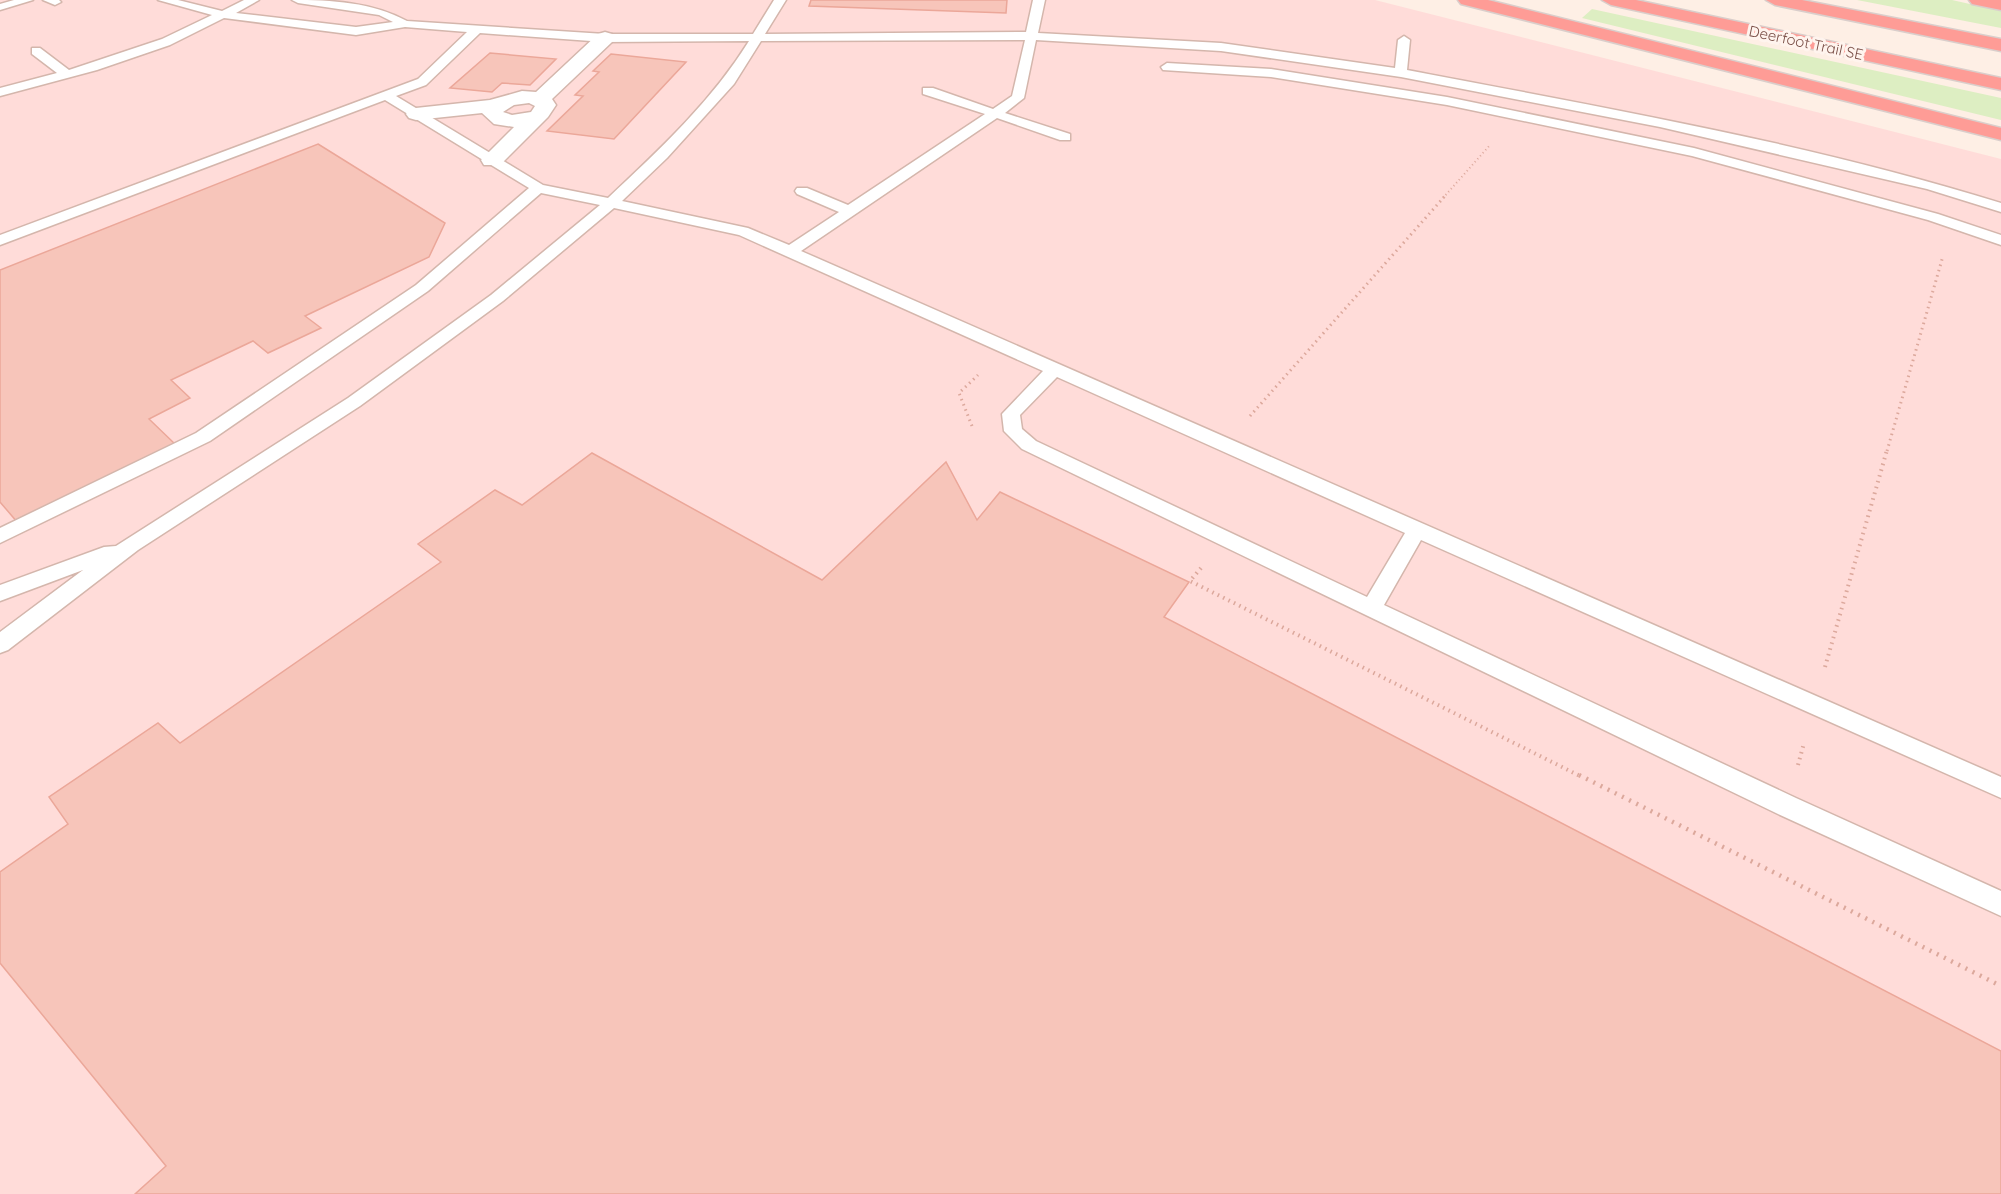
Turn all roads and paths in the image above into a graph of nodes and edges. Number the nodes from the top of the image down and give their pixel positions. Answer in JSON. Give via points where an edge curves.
{"nodes":[{"id":1,"x":27,"y":0,"type":"edge"},
{"id":2,"x":164,"y":0,"type":"edge"},
{"id":3,"x":253,"y":0,"type":"edge"},
{"id":4,"x":298,"y":0,"type":"edge"},
{"id":5,"x":780,"y":0,"type":"edge"},
{"id":6,"x":1039,"y":0,"type":"edge"},
{"id":7,"x":1467,"y":0,"type":"edge"},
{"id":8,"x":1611,"y":0,"type":"edge"},
{"id":9,"x":1775,"y":0,"type":"edge"},
{"id":10,"x":1978,"y":0,"type":"edge"},
{"id":11,"x":2001,"y":5,"type":"edge"},
{"id":12,"x":0,"y":7,"type":"edge"},
{"id":13,"x":225,"y":15,"type":"junction"},
{"id":14,"x":405,"y":24,"type":"junction"},
{"id":15,"x":477,"y":29,"type":"junction"},
{"id":16,"x":756,"y":36,"type":"junction"},
{"id":17,"x":1033,"y":36,"type":"junction"},
{"id":18,"x":605,"y":38,"type":"junction"},
{"id":19,"x":1404,"y":40,"type":"dead end"},
{"id":20,"x":2001,"y":45,"type":"edge"},
{"id":21,"x":36,"y":51,"type":"dead end"},
{"id":22,"x":1167,"y":68,"type":"dead end"},
{"id":23,"x":1401,"y":73,"type":"junction"},
{"id":24,"x":67,"y":74,"type":"junction"},
{"id":25,"x":2001,"y":84,"type":"edge"},
{"id":26,"x":928,"y":91,"type":"dead end"},
{"id":27,"x":0,"y":92,"type":"edge"},
{"id":28,"x":387,"y":96,"type":"junction"},
{"id":29,"x":537,"y":108,"type":"junction"},
{"id":30,"x":416,"y":114,"type":"junction"},
{"id":31,"x":996,"y":114,"type":"junction"},
{"id":32,"x":1516,"y":115,"type":"junction"},
{"id":33,"x":2001,"y":134,"type":"edge"},
{"id":34,"x":1065,"y":137,"type":"dead end"},
{"id":35,"x":492,"y":160,"type":"junction"},
{"id":36,"x":538,"y":188,"type":"junction"},
{"id":37,"x":802,"y":191,"type":"dead end"},
{"id":38,"x":613,"y":202,"type":"junction"},
{"id":39,"x":2001,"y":208,"type":"edge"},
{"id":40,"x":849,"y":211,"type":"junction"},
{"id":41,"x":1952,"y":223,"type":"junction"},
{"id":42,"x":0,"y":240,"type":"edge"},
{"id":43,"x":2001,"y":240,"type":"edge"},
{"id":44,"x":789,"y":252,"type":"junction"},
{"id":45,"x":970,"y":368,"type":"dead end"},
{"id":46,"x":1055,"y":369,"type":"junction"},
{"id":47,"x":975,"y":430,"type":"dead end"},
{"id":48,"x":1225,"y":445,"type":"junction"},
{"id":49,"x":1417,"y":530,"type":"junction"},
{"id":50,"x":0,"y":536,"type":"edge"},
{"id":51,"x":131,"y":545,"type":"junction"},
{"id":52,"x":1205,"y":563,"type":"dead end"},
{"id":53,"x":0,"y":593,"type":"edge"},
{"id":54,"x":1371,"y":608,"type":"junction"},
{"id":55,"x":0,"y":644,"type":"edge"},
{"id":56,"x":1814,"y":705,"type":"junction"},
{"id":57,"x":2001,"y":788,"type":"edge"},
{"id":58,"x":1787,"y":807,"type":"junction"},
{"id":59,"x":2001,"y":904,"type":"edge"},
{"id":60,"x":2001,"y":986,"type":"edge"}],
"edges":[{"from":1,"to":12,"type":"lane"},
{"from":2,"to":13,"type":"lane"},
{"from":3,"to":13,"type":"lane"},
{"from":4,"to":14,"type":"lane","via":[[381,12]]},
{"from":5,"to":16,"type":"lane"},
{"from":6,"to":17,"type":"lane"},
{"from":7,"to":33,"type":"highway"},
{"from":8,"to":25,"type":"highway","name":"Deerfoot Trail SE"},
{"from":9,"to":20,"type":"highway","name":"Deerfoot Trail SE"},
{"from":10,"to":11,"type":"highway"},
{"from":13,"to":14,"type":"lane","via":[[356,31]]},
{"from":13,"to":24,"type":"lane","via":[[166,42]]},
{"from":14,"to":15,"type":"lane"},
{"from":15,"to":18,"type":"lane"},
{"from":15,"to":28,"type":"lane","via":[[422,82]]},
{"from":16,"to":17,"type":"lane"},
{"from":16,"to":18,"type":"lane"},
{"from":16,"to":38,"type":"lane","via":[[730,81]]},
{"from":17,"to":23,"type":"lane","via":[[1221,47]]},
{"from":17,"to":31,"type":"lane","via":[[1018,98]]},
{"from":18,"to":29,"type":"street"},
{"from":19,"to":23,"type":"lane"},
{"from":21,"to":24,"type":"lane"},
{"from":22,"to":32,"type":"lane","via":[[1271,73],[1447,100]]},
{"from":23,"to":39,"type":"lane","via":[[1660,123],[1931,186]]},
{"from":24,"to":27,"type":"lane"},
{"from":26,"to":31,"type":"lane"},
{"from":28,"to":30,"type":"lane"},
{"from":28,"to":42,"type":"lane"},
{"from":29,"to":30,"type":"street","via":[[517,121],[500,120],[492,114],[495,106]]},
{"from":29,"to":35,"type":"street"},
{"from":30,"to":35,"type":"lane"},
{"from":31,"to":34,"type":"lane"},
{"from":31,"to":40,"type":"lane"},
{"from":32,"to":41,"type":"lane","via":[[1694,152]]},
{"from":32,"to":48,"type":"path"},
{"from":35,"to":36,"type":"lane"},
{"from":36,"to":38,"type":"lane"},
{"from":36,"to":50,"type":"lane","via":[[422,288],[203,437]]},
{"from":37,"to":40,"type":"lane"},
{"from":38,"to":44,"type":"lane","via":[[742,231]]},
{"from":38,"to":51,"type":"lane","via":[[497,298],[354,402]]},
{"from":40,"to":44,"type":"lane"},
{"from":41,"to":43,"type":"lane"},
{"from":41,"to":56,"type":"path"},
{"from":44,"to":46,"type":"lane"},
{"from":45,"to":47,"type":"path","via":[[981,373],[959,393]]},
{"from":46,"to":48,"type":"lane"},
{"from":46,"to":54,"type":"lane","via":[[1011,414],[1012,432],[1029,446]]},
{"from":48,"to":49,"type":"lane"},
{"from":49,"to":54,"type":"lane"},
{"from":49,"to":56,"type":"lane"},
{"from":51,"to":53,"type":"lane"},
{"from":51,"to":55,"type":"lane"},
{"from":52,"to":60,"type":"path","via":[[1190,581]]},
{"from":54,"to":58,"type":"lane"},
{"from":56,"to":57,"type":"lane"},
{"from":56,"to":58,"type":"path"},
{"from":58,"to":59,"type":"lane"}]}
